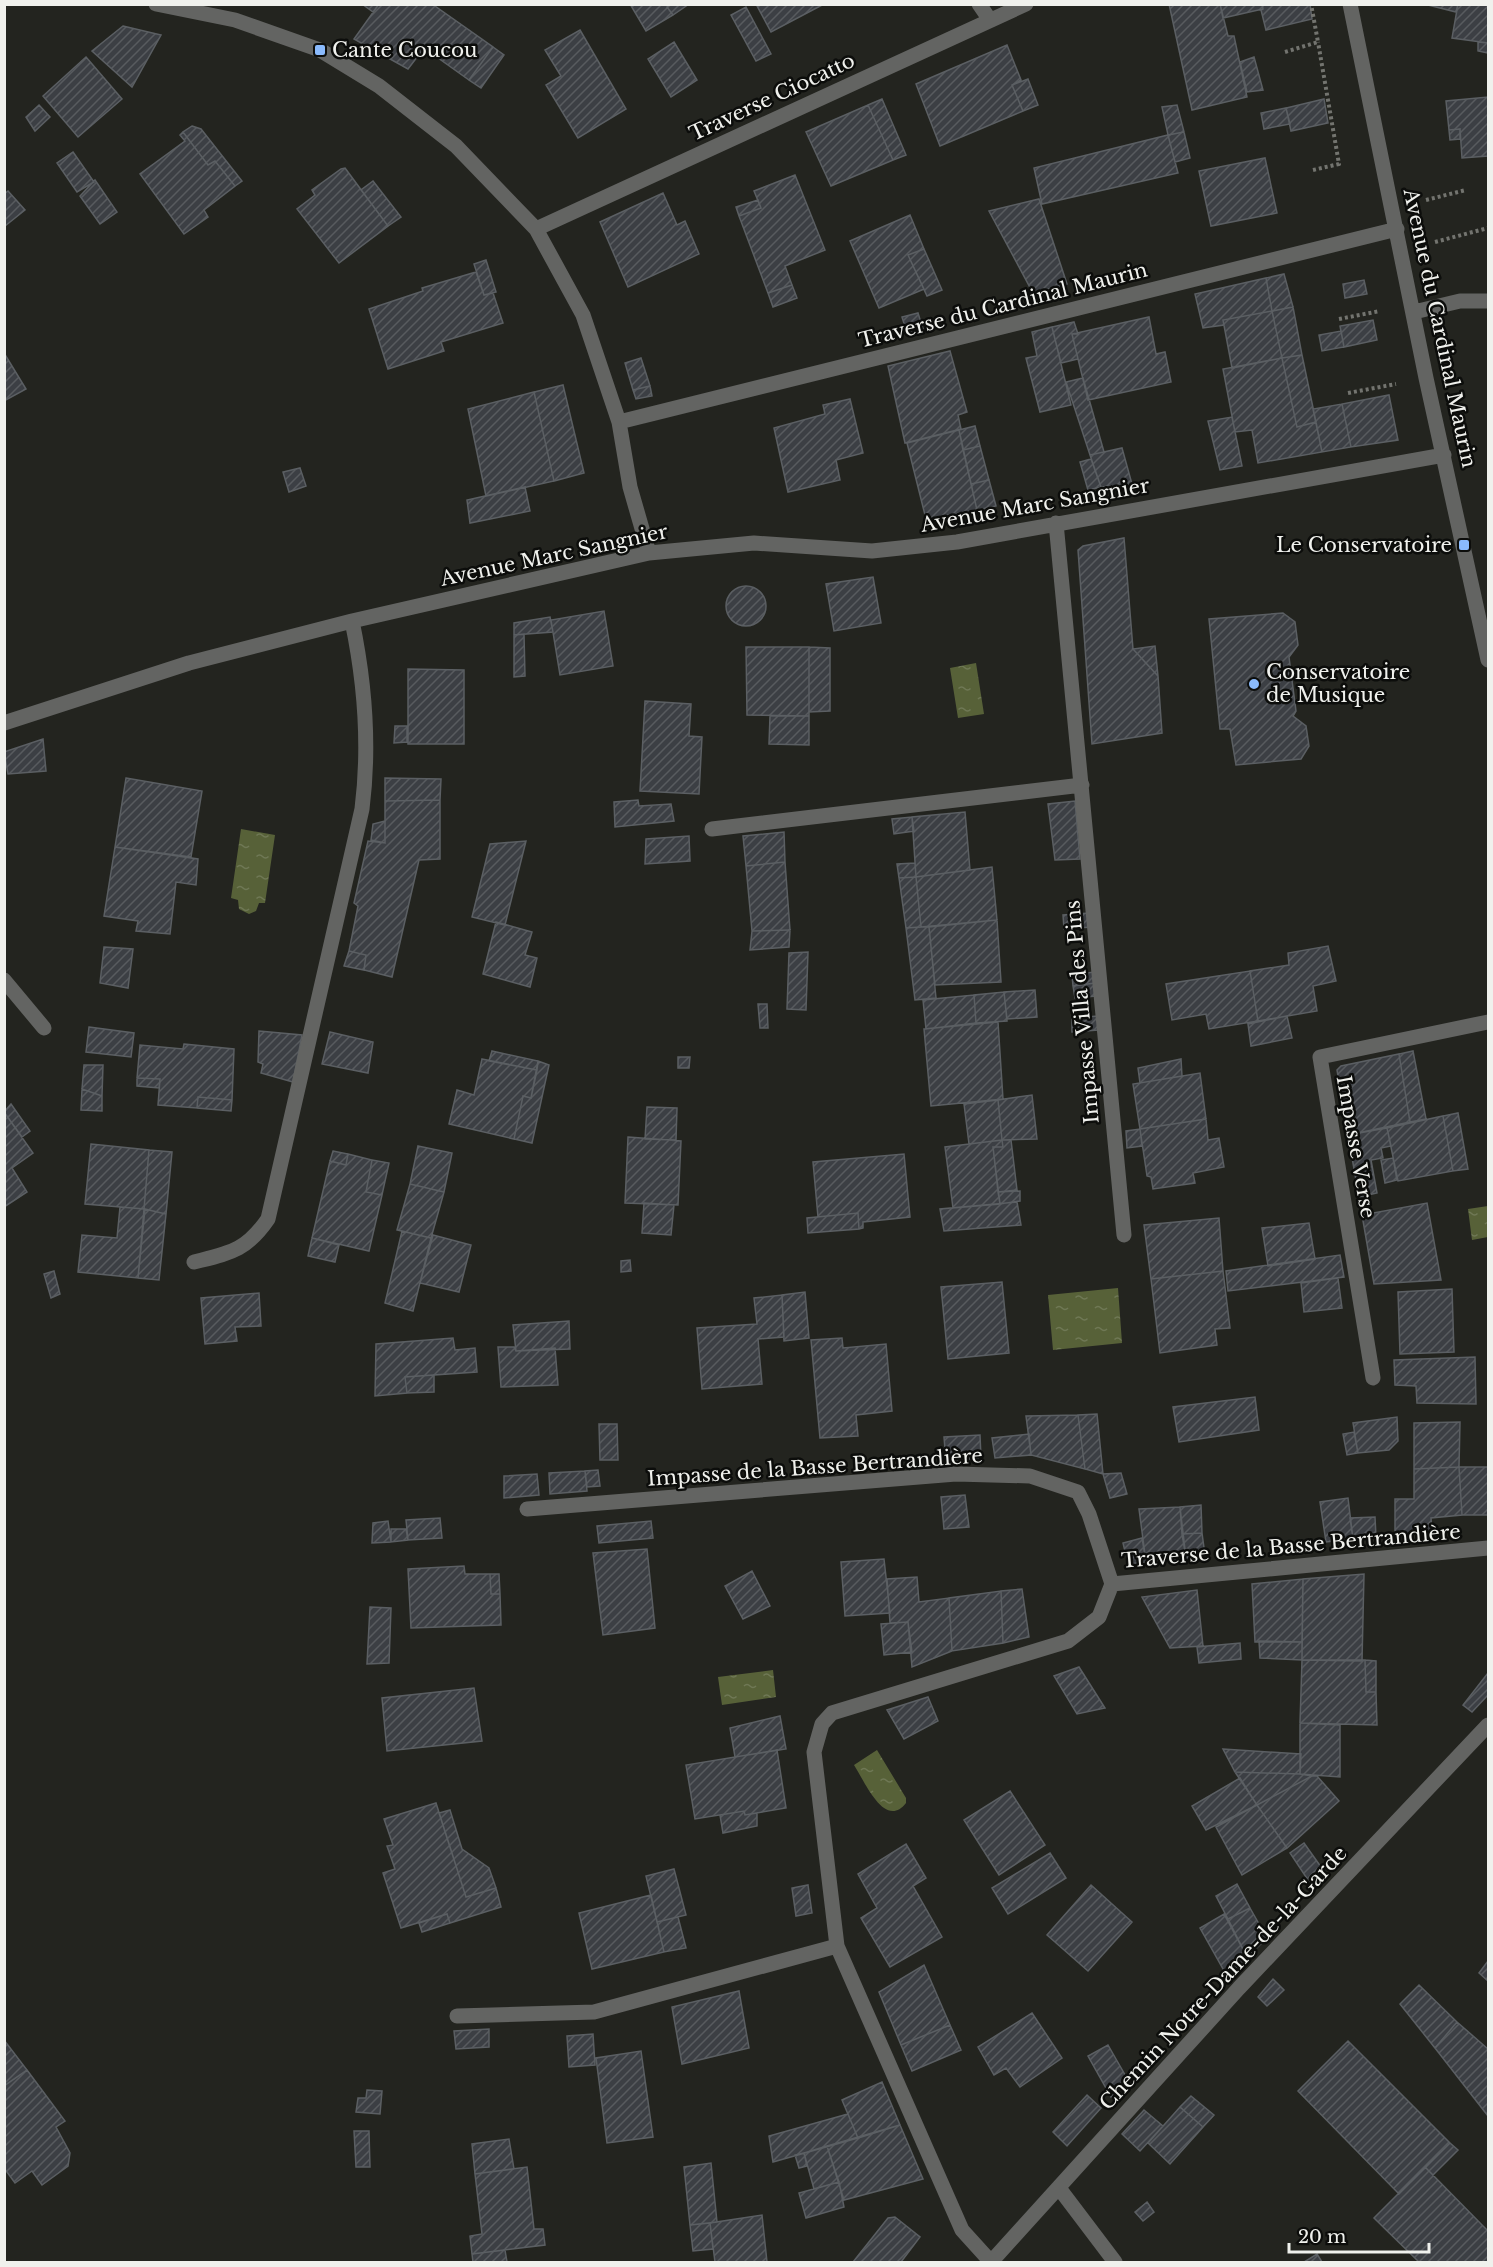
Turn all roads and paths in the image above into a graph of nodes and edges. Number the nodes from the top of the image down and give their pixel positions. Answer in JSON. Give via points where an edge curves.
{"nodes":[{"id":1,"x":156,"y":4,"type":"edge"},
{"id":2,"x":979,"y":4,"type":"edge"},
{"id":3,"x":1026,"y":4,"type":"edge"},
{"id":4,"x":1311,"y":4,"type":"edge"},
{"id":5,"x":1350,"y":4,"type":"edge"},
{"id":6,"x":990,"y":20,"type":"junction"},
{"id":7,"x":1318,"y":42,"type":"junction"},
{"id":8,"x":1285,"y":52,"type":"dead end"},
{"id":9,"x":1313,"y":170,"type":"dead end"},
{"id":10,"x":1466,"y":190,"type":"dead end"},
{"id":11,"x":1426,"y":200,"type":"dead end"},
{"id":12,"x":1488,"y":228,"type":"edge"},
{"id":13,"x":536,"y":229,"type":"junction"},
{"id":14,"x":1397,"y":229,"type":"junction"},
{"id":15,"x":1435,"y":242,"type":"dead end"},
{"id":16,"x":1488,"y":301,"type":"edge"},
{"id":17,"x":1413,"y":307,"type":"junction"},
{"id":18,"x":1339,"y":319,"type":"dead end"},
{"id":19,"x":1426,"y":378,"type":"junction"},
{"id":20,"x":1348,"y":393,"type":"dead end"},
{"id":21,"x":619,"y":422,"type":"junction"},
{"id":22,"x":1444,"y":455,"type":"junction"},
{"id":23,"x":1056,"y":523,"type":"junction"},
{"id":24,"x":649,"y":553,"type":"junction"},
{"id":25,"x":352,"y":621,"type":"junction"},
{"id":26,"x":1488,"y":660,"type":"edge"},
{"id":27,"x":4,"y":723,"type":"edge"},
{"id":28,"x":1082,"y":785,"type":"junction"},
{"id":29,"x":712,"y":829,"type":"dead end"},
{"id":30,"x":4,"y":980,"type":"edge"},
{"id":31,"x":1488,"y":1022,"type":"edge"},
{"id":32,"x":44,"y":1028,"type":"dead end"},
{"id":33,"x":1124,"y":1235,"type":"dead end"},
{"id":34,"x":194,"y":1263,"type":"dead end"},
{"id":35,"x":1373,"y":1378,"type":"dead end"},
{"id":36,"x":527,"y":1509,"type":"dead end"},
{"id":37,"x":1488,"y":1548,"type":"edge"},
{"id":38,"x":1112,"y":1584,"type":"junction"},
{"id":39,"x":1488,"y":1725,"type":"edge"},
{"id":40,"x":837,"y":1946,"type":"junction"},
{"id":41,"x":457,"y":2016,"type":"dead end"},
{"id":42,"x":1059,"y":2187,"type":"junction"},
{"id":43,"x":991,"y":2262,"type":"edge"},
{"id":44,"x":1115,"y":2262,"type":"edge"}],
"edges":[{"from":1,"to":13,"type":"street","via":[[236,20],[320,50],[379,86],[456,146]]},
{"from":2,"to":6,"type":"street"},
{"from":3,"to":6,"type":"street","name":"Traverse Ciocatto"},
{"from":4,"to":7,"type":"path"},
{"from":5,"to":14,"type":"street","name":"Avenue du Cardinal Maurin"},
{"from":6,"to":13,"type":"street","name":"Traverse Ciocatto"},
{"from":7,"to":8,"type":"path"},
{"from":7,"to":9,"type":"path","via":[[1339,164]]},
{"from":10,"to":11,"type":"path"},
{"from":12,"to":15,"type":"path"},
{"from":13,"to":21,"type":"street","via":[[583,315]]},
{"from":14,"to":17,"type":"street","name":"Avenue du Cardinal Maurin"},
{"from":14,"to":21,"type":"street","name":"Traverse du Cardinal Maurin"},
{"from":16,"to":17,"type":"street"},
{"from":17,"to":18,"type":"path"},
{"from":17,"to":19,"type":"street","name":"Avenue du Cardinal Maurin"},
{"from":19,"to":20,"type":"path"},
{"from":19,"to":22,"type":"street","name":"Avenue du Cardinal Maurin"},
{"from":21,"to":24,"type":"street","via":[[630,487]]},
{"from":22,"to":23,"type":"street","name":"Avenue Marc Sangnier"},
{"from":22,"to":26,"type":"street","name":"Avenue du Cardinal Maurin"},
{"from":23,"to":24,"type":"street","name":"Avenue Marc Sangnier","via":[[957,542],[872,551],[754,543]]},
{"from":23,"to":28,"type":"street","name":"Impasse Villa des Pins"},
{"from":24,"to":25,"type":"street","name":"Avenue Marc Sangnier"},
{"from":25,"to":27,"type":"street","name":"Avenue Marc Sangnier","via":[[189,663]]},
{"from":25,"to":34,"type":"street","via":[[363,673],[367,768],[362,809],[268,1219],[255,1238],[236,1252]]},
{"from":28,"to":29,"type":"street"},
{"from":28,"to":33,"type":"street","name":"Impasse Villa des Pins"},
{"from":30,"to":32,"type":"street"},
{"from":31,"to":35,"type":"street","name":"Impasse Verse","via":[[1320,1058]]},
{"from":36,"to":38,"type":"street","name":"Impasse de la Basse Bertrandière","via":[[956,1474],[1030,1476],[1078,1492]]},
{"from":37,"to":38,"type":"street","name":"Traverse de la Basse Bertrandière"},
{"from":38,"to":40,"type":"street","name":"Traverse de la Basse Bertrandière","via":[[1099,1617],[1068,1641],[832,1713],[822,1724],[814,1752]]},
{"from":39,"to":42,"type":"street","name":"Chemin Notre-Dame-de-la-Garde","via":[[1239,1988]]},
{"from":40,"to":41,"type":"street","via":[[594,2012]]},
{"from":40,"to":43,"type":"street","name":"Traverse de la Basse Bertrandière","via":[[962,2230]]},
{"from":42,"to":43,"type":"street","name":"Chemin Notre-Dame-de-la-Garde"},
{"from":42,"to":44,"type":"street"}]}
